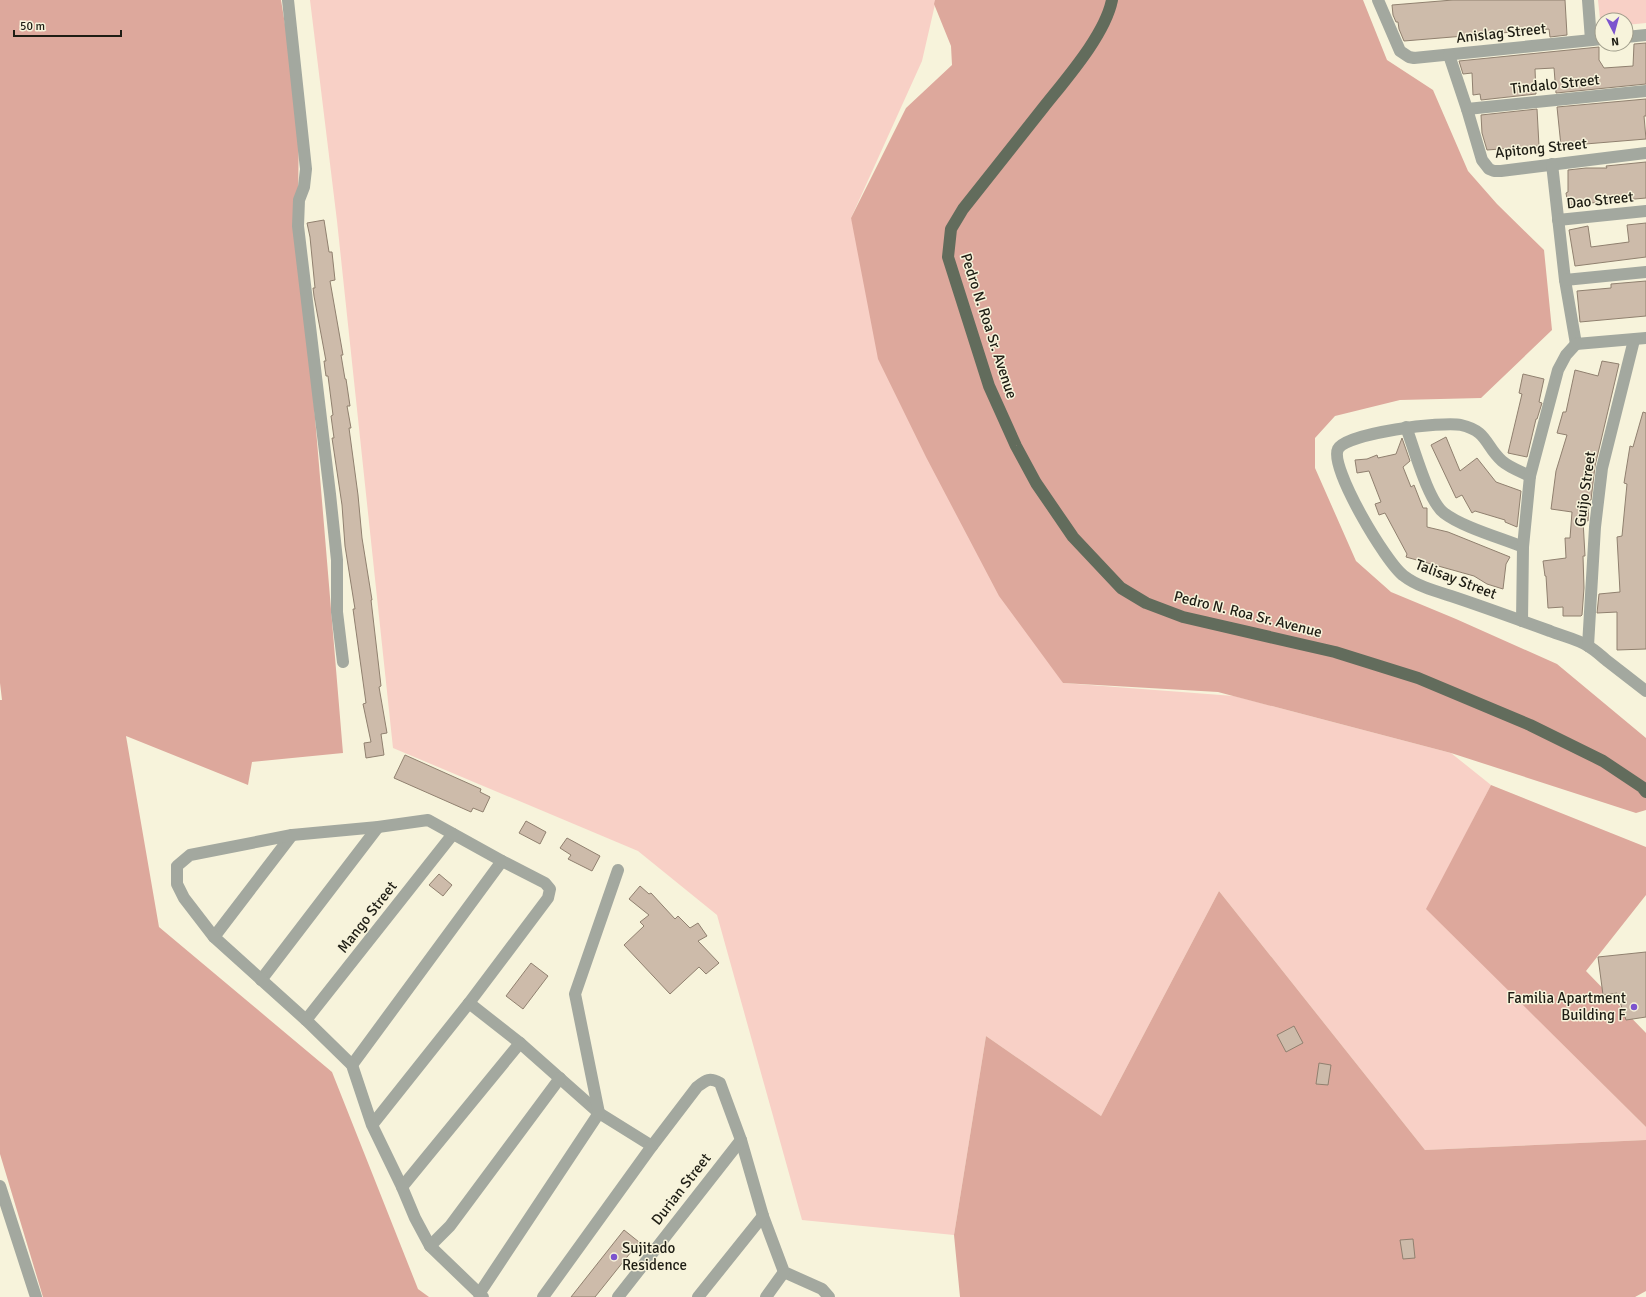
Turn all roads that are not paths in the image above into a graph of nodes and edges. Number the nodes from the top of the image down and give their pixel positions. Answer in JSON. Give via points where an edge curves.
{"nodes":[{"id":1,"x":288,"y":0,"type":"edge"},
{"id":2,"x":1112,"y":0,"type":"edge"},
{"id":3,"x":1378,"y":0,"type":"edge"},
{"id":4,"x":1588,"y":0,"type":"edge"},
{"id":5,"x":1594,"y":27,"type":"edge"},
{"id":6,"x":1646,"y":35,"type":"edge"},
{"id":7,"x":1634,"y":36,"type":"edge"},
{"id":8,"x":1594,"y":40,"type":"edge"},
{"id":9,"x":1449,"y":55,"type":"junction"},
{"id":10,"x":1646,"y":91,"type":"edge"},
{"id":11,"x":1468,"y":109,"type":"junction"},
{"id":12,"x":1646,"y":153,"type":"edge"},
{"id":13,"x":1552,"y":164,"type":"junction"},
{"id":14,"x":1646,"y":211,"type":"edge"},
{"id":15,"x":1558,"y":220,"type":"junction"},
{"id":16,"x":1646,"y":272,"type":"edge"},
{"id":17,"x":1565,"y":280,"type":"junction"},
{"id":18,"x":1640,"y":339,"type":"edge"},
{"id":19,"x":1576,"y":344,"type":"junction"},
{"id":20,"x":1406,"y":427,"type":"junction"},
{"id":21,"x":1530,"y":476,"type":"junction"},
{"id":22,"x":1523,"y":547,"type":"junction"},
{"id":23,"x":1522,"y":621,"type":"junction"},
{"id":24,"x":1588,"y":646,"type":"junction"},
{"id":25,"x":343,"y":662,"type":"dead end"},
{"id":26,"x":1646,"y":692,"type":"edge"},
{"id":27,"x":1646,"y":792,"type":"edge"},
{"id":28,"x":378,"y":827,"type":"junction"},
{"id":29,"x":453,"y":834,"type":"junction"},
{"id":30,"x":292,"y":835,"type":"junction"},
{"id":31,"x":502,"y":861,"type":"junction"},
{"id":32,"x":618,"y":870,"type":"dead end"},
{"id":33,"x":214,"y":937,"type":"junction"},
{"id":34,"x":261,"y":980,"type":"junction"},
{"id":35,"x":469,"y":1002,"type":"junction"},
{"id":36,"x":306,"y":1020,"type":"junction"},
{"id":37,"x":520,"y":1044,"type":"junction"},
{"id":38,"x":352,"y":1065,"type":"junction"},
{"id":39,"x":560,"y":1078,"type":"junction"},
{"id":40,"x":599,"y":1113,"type":"junction"},
{"id":41,"x":372,"y":1125,"type":"junction"},
{"id":42,"x":741,"y":1140,"type":"junction"},
{"id":43,"x":652,"y":1146,"type":"junction"},
{"id":44,"x":0,"y":1186,"type":"edge"},
{"id":45,"x":402,"y":1187,"type":"junction"},
{"id":46,"x":763,"y":1216,"type":"junction"},
{"id":47,"x":430,"y":1246,"type":"junction"},
{"id":48,"x":784,"y":1272,"type":"junction"},
{"id":49,"x":481,"y":1296,"type":"edge"},
{"id":50,"x":36,"y":1297,"type":"edge"},
{"id":51,"x":543,"y":1297,"type":"edge"},
{"id":52,"x":618,"y":1297,"type":"edge"},
{"id":53,"x":698,"y":1297,"type":"edge"},
{"id":54,"x":766,"y":1297,"type":"edge"},
{"id":55,"x":829,"y":1297,"type":"edge"}],
"edges":[{"from":1,"to":25,"type":"street","via":[[306,169],[304,187],[299,200],[298,226],[337,560],[337,612]]},
{"from":2,"to":27,"type":"main road","name":"Pedro N. Roa Sr. Avenue","via":[[1102,28],[1068,77],[963,209],[951,229],[948,257],[988,386],[1036,483],[1073,537],[1121,588],[1146,603],[1182,617],[1335,652],[1418,678],[1530,725],[1590,754]]},
{"from":3,"to":9,"type":"street","name":"Anislag Street","via":[[1397,46],[1404,55],[1414,58]]},
{"from":4,"to":5,"type":"street"},
{"from":6,"to":7,"type":"street"},
{"from":8,"to":9,"type":"street","name":"Anislag Street"},
{"from":9,"to":11,"type":"street","name":"Apitong Street"},
{"from":10,"to":11,"type":"street","name":"Tindalo Street"},
{"from":11,"to":13,"type":"street","name":"Apitong Street","via":[[1482,160],[1489,169],[1501,171]]},
{"from":12,"to":13,"type":"street","name":"Apitong Street"},
{"from":13,"to":15,"type":"street"},
{"from":14,"to":15,"type":"street","name":"Dao Street"},
{"from":15,"to":17,"type":"street"},
{"from":16,"to":17,"type":"street"},
{"from":17,"to":19,"type":"street"},
{"from":18,"to":19,"type":"street"},
{"from":18,"to":24,"type":"street","name":"Guijo Street","via":[[1602,468],[1595,527]]},
{"from":19,"to":21,"type":"street","via":[[1558,370]]},
{"from":20,"to":21,"type":"street","name":"Talisay Street","via":[[1459,424],[1475,429],[1504,463]]},
{"from":20,"to":22,"type":"street","via":[[1429,491],[1443,513],[1459,522]]},
{"from":20,"to":23,"type":"street","name":"Talisay Street","via":[[1353,439],[1341,444],[1337,451],[1345,480],[1365,524],[1384,554],[1403,576],[1420,585]]},
{"from":21,"to":22,"type":"street"},
{"from":22,"to":23,"type":"street"},
{"from":23,"to":24,"type":"street","name":"Talisay Street"},
{"from":24,"to":26,"type":"street","name":"Talisay Street"},
{"from":28,"to":29,"type":"street","via":[[428,820]]},
{"from":28,"to":30,"type":"street"},
{"from":28,"to":34,"type":"street"},
{"from":29,"to":31,"type":"street"},
{"from":29,"to":36,"type":"street","name":"Mango Street"},
{"from":30,"to":33,"type":"street"},
{"from":30,"to":33,"type":"street","via":[[190,855],[177,866],[177,884],[184,898]]},
{"from":31,"to":35,"type":"street","via":[[545,883],[550,889],[548,898]]},
{"from":31,"to":38,"type":"street"},
{"from":32,"to":40,"type":"street","via":[[575,994]]},
{"from":33,"to":34,"type":"street"},
{"from":34,"to":36,"type":"street"},
{"from":35,"to":37,"type":"street"},
{"from":35,"to":41,"type":"street"},
{"from":36,"to":38,"type":"street"},
{"from":37,"to":39,"type":"street"},
{"from":37,"to":45,"type":"street"},
{"from":38,"to":41,"type":"street"},
{"from":39,"to":40,"type":"street"},
{"from":39,"to":47,"type":"street","via":[[450,1226]]},
{"from":40,"to":43,"type":"street"},
{"from":40,"to":49,"type":"street"},
{"from":41,"to":45,"type":"street"},
{"from":42,"to":43,"type":"street","via":[[720,1083],[706,1079]]},
{"from":42,"to":46,"type":"street"},
{"from":42,"to":52,"type":"street","name":"Durian Street"},
{"from":43,"to":51,"type":"street"},
{"from":44,"to":50,"type":"street"},
{"from":45,"to":47,"type":"street"},
{"from":46,"to":48,"type":"street"},
{"from":46,"to":53,"type":"street"},
{"from":47,"to":49,"type":"street"},
{"from":48,"to":54,"type":"street"},
{"from":48,"to":55,"type":"street","via":[[822,1289]]}]}
